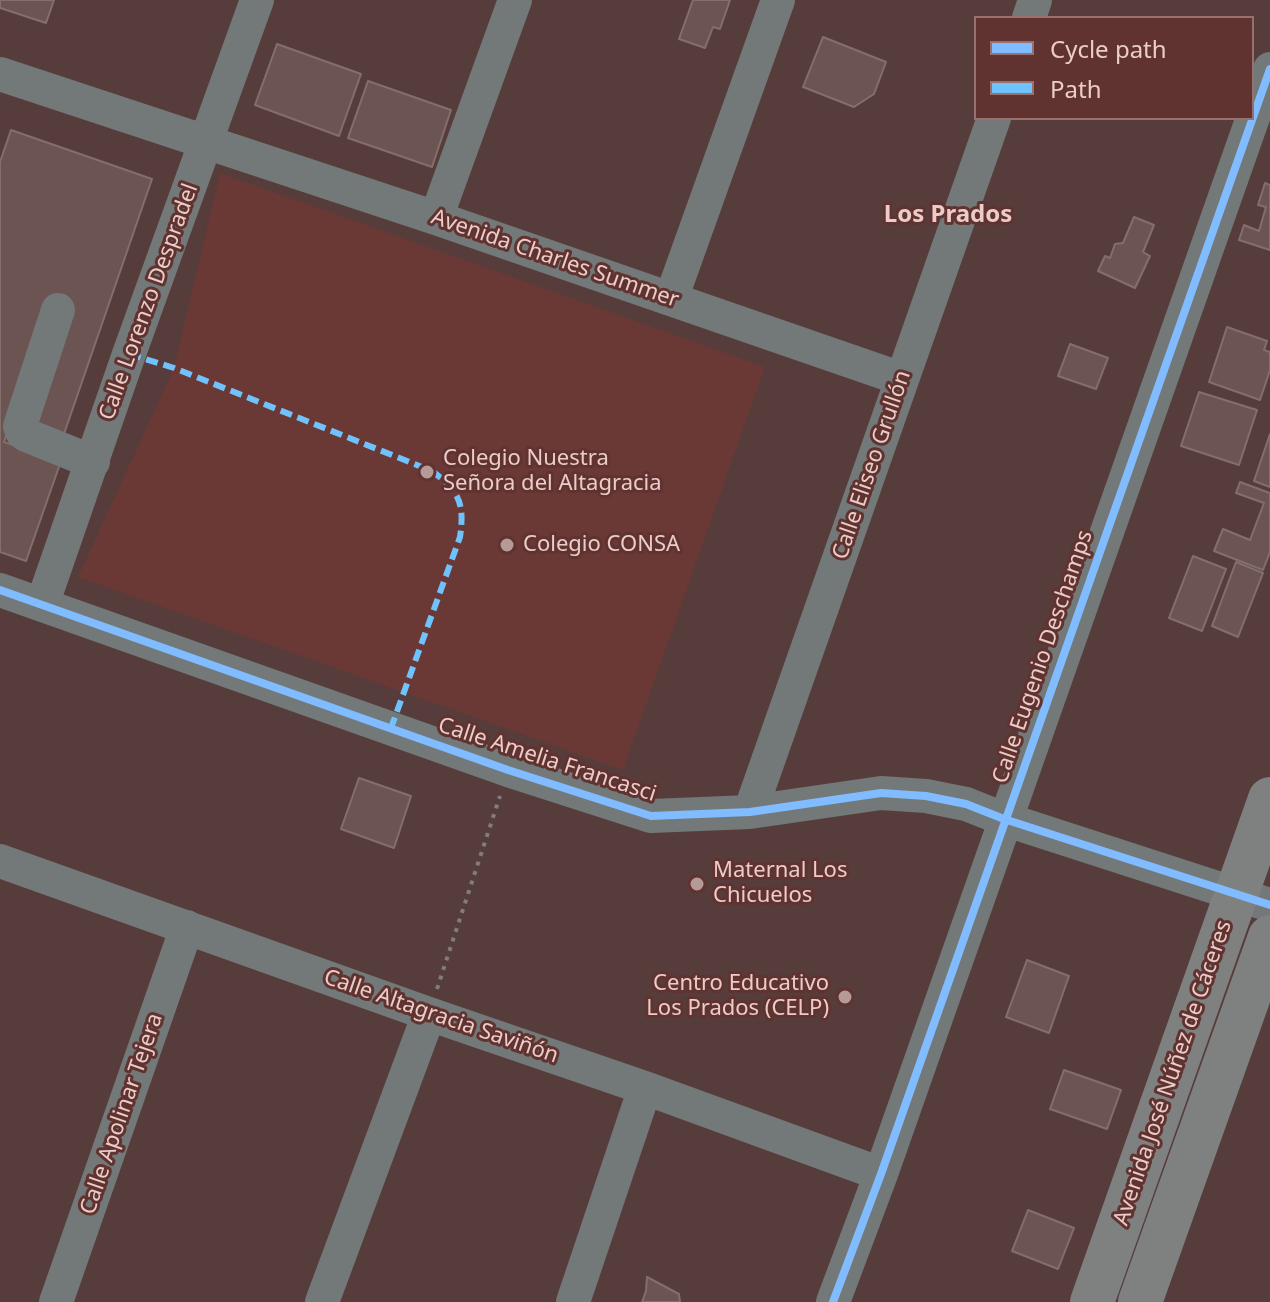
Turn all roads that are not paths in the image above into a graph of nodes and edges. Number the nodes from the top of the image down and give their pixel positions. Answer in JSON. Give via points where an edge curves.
{"nodes":[{"id":1,"x":257,"y":0,"type":"edge"},
{"id":2,"x":515,"y":0,"type":"edge"},
{"id":3,"x":778,"y":0,"type":"edge"},
{"id":4,"x":1270,"y":69,"type":"edge"},
{"id":5,"x":0,"y":75,"type":"edge"},
{"id":6,"x":1254,"y":114,"type":"edge"},
{"id":7,"x":993,"y":120,"type":"edge"},
{"id":8,"x":1252,"y":120,"type":"edge"},
{"id":9,"x":207,"y":142,"type":"junction"},
{"id":10,"x":436,"y":218,"type":"junction"},
{"id":11,"x":671,"y":299,"type":"junction"},
{"id":12,"x":58,"y":310,"type":"dead end"},
{"id":13,"x":902,"y":379,"type":"junction"},
{"id":14,"x":93,"y":462,"type":"junction"},
{"id":15,"x":0,"y":590,"type":"edge"},
{"id":16,"x":42,"y":605,"type":"junction"},
{"id":17,"x":1270,"y":799,"type":"edge"},
{"id":18,"x":750,"y":812,"type":"junction"},
{"id":19,"x":1004,"y":819,"type":"junction"},
{"id":20,"x":0,"y":861,"type":"edge"},
{"id":21,"x":1253,"y":899,"type":"edge"},
{"id":22,"x":187,"y":927,"type":"junction"},
{"id":23,"x":1270,"y":937,"type":"edge"},
{"id":24,"x":429,"y":1014,"type":"junction"},
{"id":25,"x":645,"y":1088,"type":"junction"},
{"id":26,"x":881,"y":1174,"type":"junction"},
{"id":27,"x":56,"y":1302,"type":"edge"},
{"id":28,"x":322,"y":1302,"type":"edge"},
{"id":29,"x":573,"y":1302,"type":"edge"},
{"id":30,"x":833,"y":1302,"type":"edge"},
{"id":31,"x":1092,"y":1302,"type":"edge"},
{"id":32,"x":1140,"y":1302,"type":"edge"}],
"edges":[{"from":1,"to":9,"type":"street","name":"Calle Lorenzo Despradel"},
{"from":2,"to":10,"type":"street"},
{"from":3,"to":11,"type":"street"},
{"from":4,"to":6,"type":"street","name":"Calle Eugenio Deschamps"},
{"from":5,"to":9,"type":"street","name":"Avenida Charles Summer"},
{"from":7,"to":13,"type":"street","name":"Calle Eliseo Grullón"},
{"from":8,"to":19,"type":"street","name":"Calle Eugenio Deschamps"},
{"from":9,"to":10,"type":"street","name":"Avenida Charles Summer"},
{"from":9,"to":14,"type":"street","name":"Calle Lorenzo Despradel"},
{"from":10,"to":11,"type":"street","name":"Avenida Charles Summer"},
{"from":11,"to":13,"type":"street","name":"Avenida Charles Summer"},
{"from":12,"to":14,"type":"street","via":[[20,426],[26,435]]},
{"from":13,"to":18,"type":"street","name":"Calle Eliseo Grullón"},
{"from":14,"to":16,"type":"street","name":"Calle Lorenzo Despradel"},
{"from":15,"to":16,"type":"street","name":"Calle Amelia Francasci"},
{"from":16,"to":18,"type":"street","name":"Calle Amelia Francasci","via":[[651,816]]},
{"from":17,"to":21,"type":"main road","name":"Avenida José Núñez de Cáceres"},
{"from":18,"to":19,"type":"street","name":"Calle Amelia Francasci","via":[[881,793],[966,804]]},
{"from":19,"to":21,"type":"street","name":"Calle Amelia Francasci"},
{"from":19,"to":26,"type":"street","name":"Calle Eugenio Deschamps"},
{"from":20,"to":22,"type":"street","name":"Calle Altagracia Saviñón"},
{"from":21,"to":31,"type":"main road","name":"Avenida José Núñez de Cáceres"},
{"from":22,"to":24,"type":"street","name":"Calle Altagracia Saviñón"},
{"from":22,"to":27,"type":"street","name":"Calle Apolinar Tejera"},
{"from":23,"to":32,"type":"main road","name":"Avenida José Núñez de Cáceres"},
{"from":24,"to":25,"type":"street","name":"Calle Altagracia Saviñón"},
{"from":24,"to":28,"type":"street"},
{"from":25,"to":26,"type":"street","name":"Calle Altagracia Saviñón"},
{"from":25,"to":29,"type":"street"},
{"from":26,"to":30,"type":"street","name":"Calle Eugenio Deschamps"}]}
